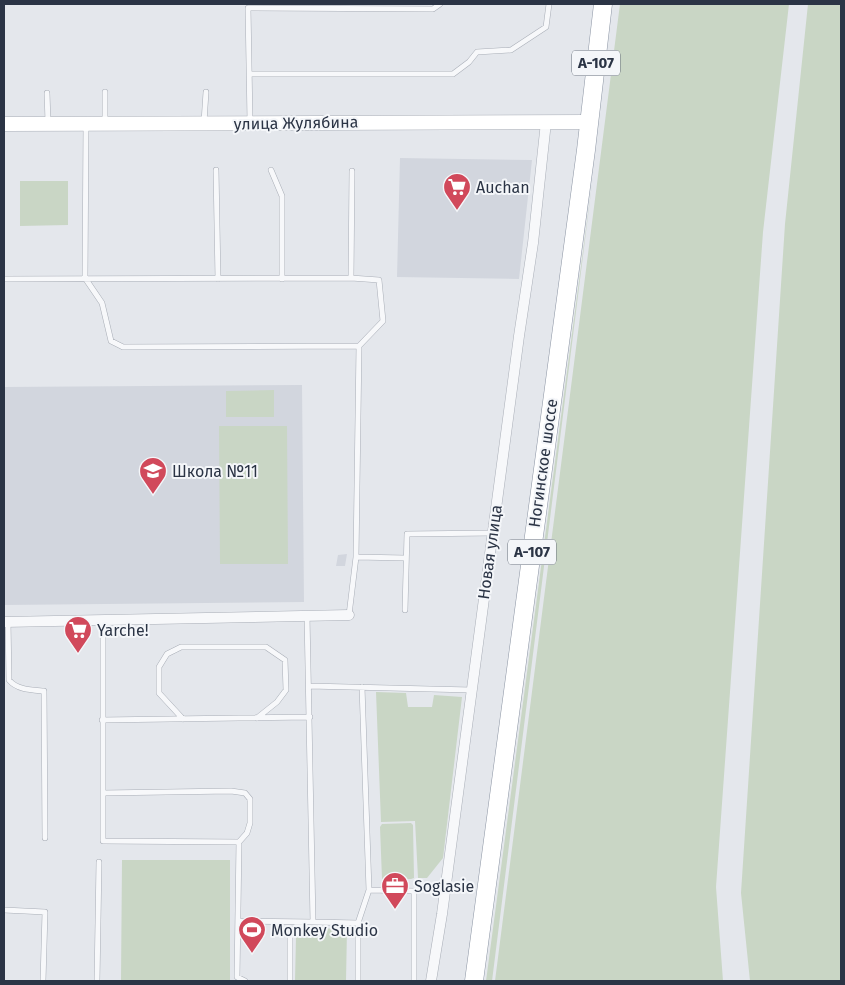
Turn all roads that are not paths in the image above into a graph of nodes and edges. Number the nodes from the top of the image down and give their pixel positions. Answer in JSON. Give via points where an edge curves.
{"nodes":[{"id":1,"x":440,"y":4,"type":"edge"},
{"id":2,"x":549,"y":4,"type":"edge"},
{"id":3,"x":603,"y":4,"type":"edge"},
{"id":4,"x":248,"y":6,"type":"edge"},
{"id":5,"x":250,"y":74,"type":"junction"},
{"id":6,"x":105,"y":92,"type":"dead end"},
{"id":7,"x":206,"y":92,"type":"dead end"},
{"id":8,"x":46,"y":93,"type":"dead end"},
{"id":9,"x":546,"y":122,"type":"junction"},
{"id":10,"x":589,"y":122,"type":"junction"},
{"id":11,"x":4,"y":124,"type":"edge"},
{"id":12,"x":105,"y":124,"type":"junction"},
{"id":13,"x":204,"y":124,"type":"junction"},
{"id":14,"x":250,"y":124,"type":"junction"},
{"id":15,"x":48,"y":125,"type":"junction"},
{"id":16,"x":86,"y":125,"type":"junction"},
{"id":17,"x":216,"y":170,"type":"dead end"},
{"id":18,"x":271,"y":170,"type":"dead end"},
{"id":19,"x":352,"y":171,"type":"dead end"},
{"id":20,"x":86,"y":278,"type":"junction"},
{"id":21,"x":351,"y":278,"type":"junction"},
{"id":22,"x":4,"y":279,"type":"edge"},
{"id":23,"x":218,"y":279,"type":"junction"},
{"id":24,"x":282,"y":279,"type":"junction"},
{"id":25,"x":359,"y":346,"type":"junction"},
{"id":26,"x":493,"y":533,"type":"junction"},
{"id":27,"x":356,"y":557,"type":"junction"},
{"id":28,"x":405,"y":558,"type":"junction"},
{"id":29,"x":404,"y":610,"type":"dead end"},
{"id":30,"x":349,"y":615,"type":"joint"},
{"id":31,"x":308,"y":616,"type":"junction"},
{"id":32,"x":102,"y":620,"type":"junction"},
{"id":33,"x":6,"y":622,"type":"edge"},
{"id":34,"x":309,"y":686,"type":"junction"},
{"id":35,"x":362,"y":687,"type":"junction"},
{"id":36,"x":472,"y":690,"type":"junction"},
{"id":37,"x":310,"y":717,"type":"junction"},
{"id":38,"x":257,"y":718,"type":"junction"},
{"id":39,"x":183,"y":719,"type":"junction"},
{"id":40,"x":102,"y":720,"type":"junction"},
{"id":41,"x":103,"y":793,"type":"junction"},
{"id":42,"x":45,"y":838,"type":"dead end"},
{"id":43,"x":239,"y":842,"type":"junction"},
{"id":44,"x":99,"y":862,"type":"dead end"},
{"id":45,"x":369,"y":890,"type":"junction"},
{"id":46,"x":4,"y":910,"type":"edge"},
{"id":47,"x":238,"y":921,"type":"junction"},
{"id":48,"x":313,"y":922,"type":"junction"},
{"id":49,"x":358,"y":923,"type":"junction"},
{"id":50,"x":43,"y":981,"type":"edge"},
{"id":51,"x":97,"y":981,"type":"edge"},
{"id":52,"x":244,"y":981,"type":"edge"},
{"id":53,"x":290,"y":981,"type":"edge"},
{"id":54,"x":358,"y":981,"type":"edge"},
{"id":55,"x":414,"y":981,"type":"edge"},
{"id":56,"x":431,"y":981,"type":"edge"},
{"id":57,"x":474,"y":981,"type":"edge"}],
"edges":[{"from":1,"to":4,"type":"lane","via":[[434,9]]},
{"from":2,"to":5,"type":"lane","via":[[546,27],[511,50],[477,52],[453,74]]},
{"from":3,"to":10,"type":"highway","name":"Ногинское шоссе","number":"А-107"},
{"from":4,"to":5,"type":"lane"},
{"from":5,"to":14,"type":"lane"},
{"from":6,"to":12,"type":"lane"},
{"from":7,"to":13,"type":"lane"},
{"from":8,"to":15,"type":"lane"},
{"from":9,"to":10,"type":"main road","name":"улица Жулябина"},
{"from":9,"to":14,"type":"main road","name":"улица Жулябина"},
{"from":9,"to":26,"type":"street","name":"Новая улица","via":[[533,243]]},
{"from":10,"to":57,"type":"highway","name":"Ногинское шоссе","number":"А-107"},
{"from":11,"to":15,"type":"main road","name":"улица Жулябина"},
{"from":12,"to":13,"type":"main road","name":"улица Жулябина"},
{"from":12,"to":16,"type":"main road","name":"улица Жулябина"},
{"from":13,"to":14,"type":"main road","name":"улица Жулябина"},
{"from":15,"to":16,"type":"main road","name":"улица Жулябина"},
{"from":16,"to":20,"type":"lane"},
{"from":17,"to":23,"type":"lane"},
{"from":18,"to":24,"type":"lane","via":[[282,196]]},
{"from":19,"to":21,"type":"lane"},
{"from":20,"to":22,"type":"lane"},
{"from":20,"to":23,"type":"lane"},
{"from":20,"to":25,"type":"lane","via":[[102,303],[108,336],[116,345],[123,347]]},
{"from":21,"to":24,"type":"lane"},
{"from":21,"to":25,"type":"lane","via":[[379,280],[383,321]]},
{"from":23,"to":24,"type":"lane"},
{"from":25,"to":27,"type":"lane"},
{"from":26,"to":28,"type":"lane","via":[[407,534]]},
{"from":26,"to":36,"type":"street","name":"Новая улица"},
{"from":27,"to":28,"type":"lane"},
{"from":27,"to":30,"type":"lane"},
{"from":28,"to":29,"type":"lane"},
{"from":30,"to":31,"type":"street"},
{"from":31,"to":32,"type":"street"},
{"from":31,"to":34,"type":"lane"},
{"from":32,"to":33,"type":"street"},
{"from":32,"to":40,"type":"lane"},
{"from":33,"to":42,"type":"lane","via":[[10,680],[20,688],[44,691]]},
{"from":34,"to":35,"type":"lane"},
{"from":34,"to":37,"type":"lane"},
{"from":35,"to":36,"type":"lane"},
{"from":35,"to":45,"type":"lane"},
{"from":36,"to":56,"type":"street","name":"Новая улица"},
{"from":37,"to":38,"type":"lane"},
{"from":37,"to":48,"type":"lane"},
{"from":38,"to":39,"type":"lane"},
{"from":38,"to":39,"type":"lane","via":[[286,690],[285,660],[266,647],[181,647],[167,654],[159,667],[159,693]]},
{"from":39,"to":40,"type":"lane"},
{"from":40,"to":41,"type":"lane"},
{"from":41,"to":43,"type":"lane","via":[[103,841]]},
{"from":41,"to":43,"type":"lane","via":[[245,793],[250,799],[250,823],[248,833]]},
{"from":43,"to":47,"type":"lane"},
{"from":44,"to":51,"type":"lane"},
{"from":45,"to":49,"type":"lane"},
{"from":45,"to":55,"type":"lane","via":[[414,892]]},
{"from":46,"to":50,"type":"lane","via":[[45,912]]},
{"from":47,"to":48,"type":"lane"},
{"from":47,"to":52,"type":"lane","via":[[237,976]]},
{"from":48,"to":49,"type":"lane"},
{"from":48,"to":53,"type":"lane","via":[[299,924],[292,931]]},
{"from":49,"to":54,"type":"lane"}]}
